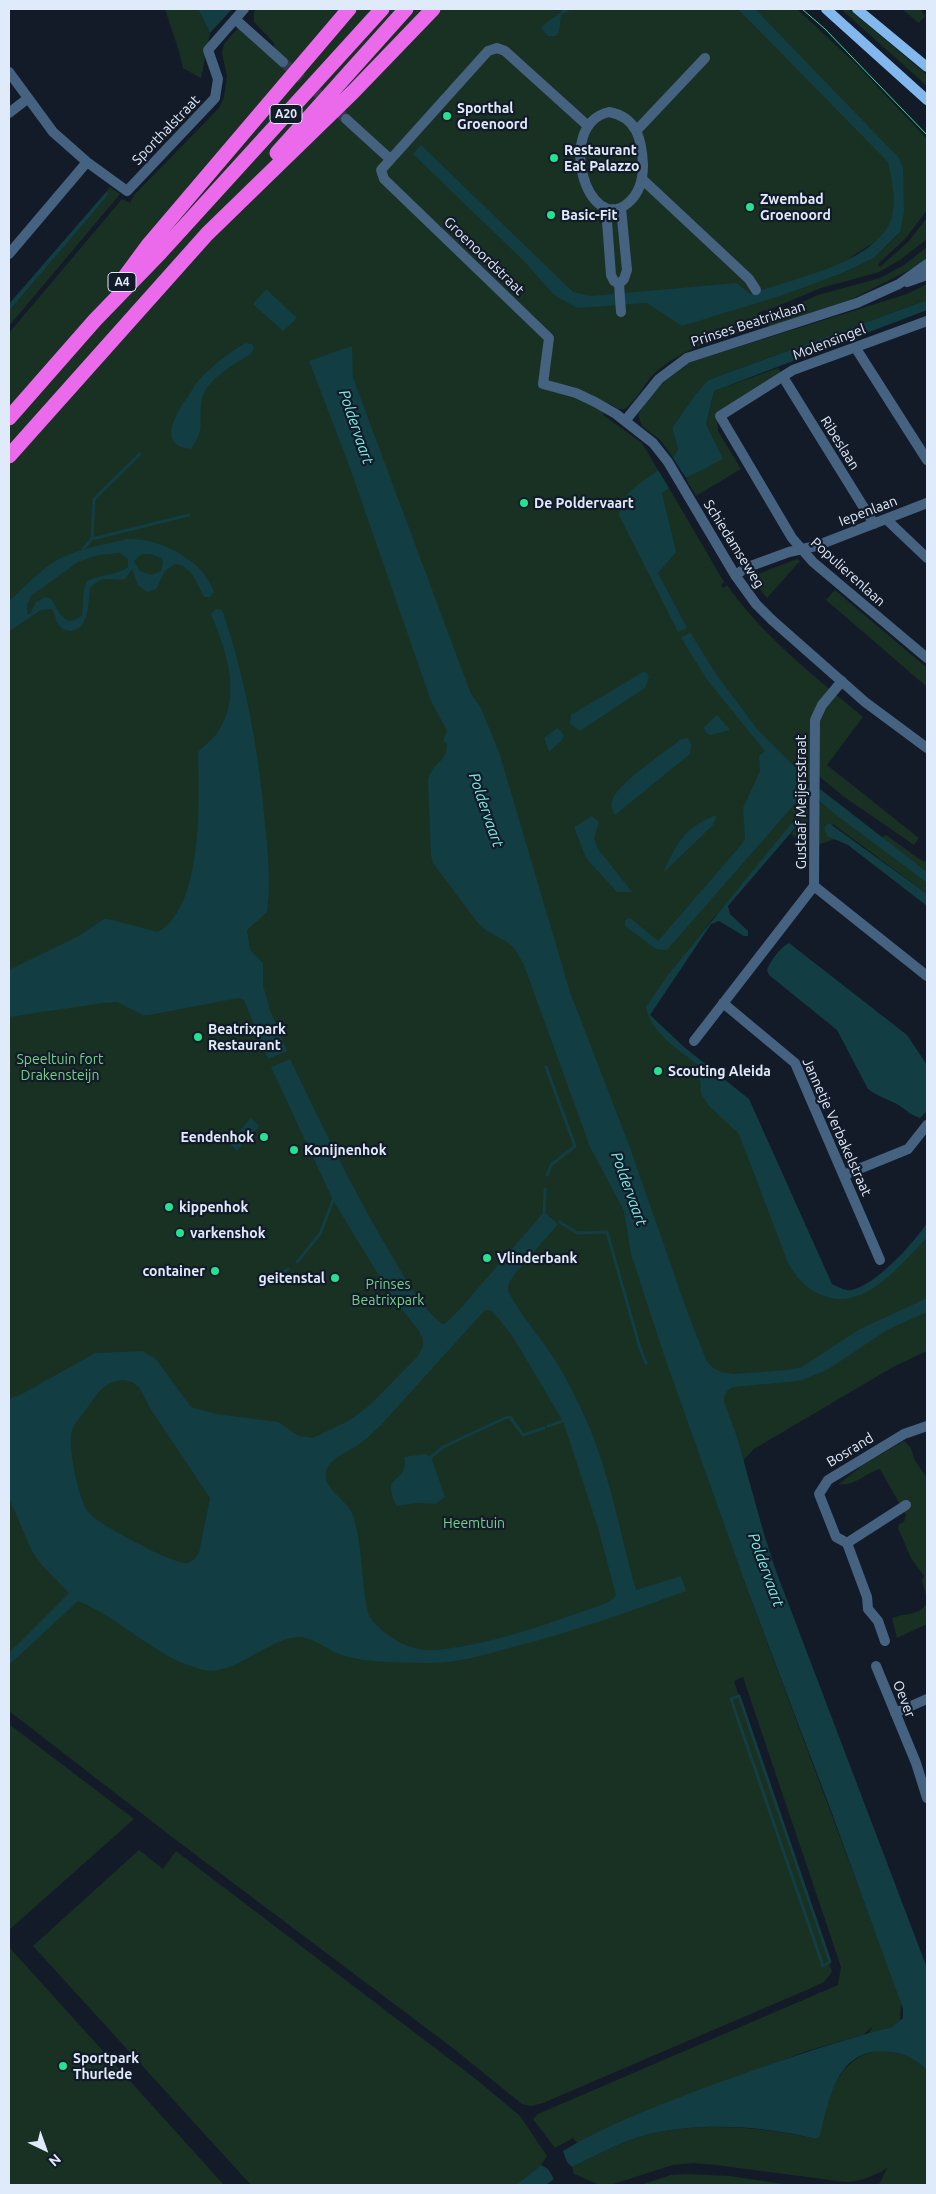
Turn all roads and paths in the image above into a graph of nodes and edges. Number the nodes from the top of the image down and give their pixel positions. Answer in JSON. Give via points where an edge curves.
{"nodes":[{"id":1,"x":244,"y":9,"type":"edge"},
{"id":2,"x":349,"y":9,"type":"edge"},
{"id":3,"x":382,"y":9,"type":"edge"},
{"id":4,"x":406,"y":9,"type":"edge"},
{"id":5,"x":432,"y":9,"type":"edge"},
{"id":6,"x":826,"y":9,"type":"edge"},
{"id":7,"x":857,"y":9,"type":"edge"},
{"id":8,"x":235,"y":20,"type":"junction"},
{"id":9,"x":705,"y":58,"type":"dead end"},
{"id":10,"x":283,"y":62,"type":"tunnel mouth"},
{"id":11,"x":927,"y":67,"type":"edge"},
{"id":12,"x":9,"y":72,"type":"edge"},
{"id":13,"x":27,"y":99,"type":"junction"},
{"id":14,"x":927,"y":100,"type":"edge"},
{"id":15,"x":9,"y":113,"type":"edge"},
{"id":16,"x":346,"y":119,"type":"tunnel mouth"},
{"id":17,"x":588,"y":126,"type":"junction"},
{"id":18,"x":636,"y":130,"type":"junction"},
{"id":19,"x":390,"y":159,"type":"junction"},
{"id":20,"x":87,"y":162,"type":"junction"},
{"id":21,"x":642,"y":180,"type":"junction"},
{"id":22,"x":606,"y":208,"type":"junction"},
{"id":23,"x":621,"y":208,"type":"junction"},
{"id":24,"x":209,"y":232,"type":"junction"},
{"id":25,"x":155,"y":249,"type":"junction"},
{"id":26,"x":9,"y":254,"type":"edge"},
{"id":27,"x":927,"y":264,"type":"edge"},
{"id":28,"x":927,"y":275,"type":"edge"},
{"id":29,"x":899,"y":284,"type":"junction"},
{"id":30,"x":619,"y":286,"type":"junction"},
{"id":31,"x":756,"y":290,"type":"dead end"},
{"id":32,"x":621,"y":312,"type":"dead end"},
{"id":33,"x":927,"y":321,"type":"edge"},
{"id":34,"x":856,"y":347,"type":"junction"},
{"id":35,"x":783,"y":377,"type":"junction"},
{"id":36,"x":543,"y":384,"type":"joint"},
{"id":37,"x":720,"y":416,"type":"joint"},
{"id":38,"x":9,"y":418,"type":"edge"},
{"id":39,"x":625,"y":421,"type":"junction"},
{"id":40,"x":9,"y":456,"type":"edge"},
{"id":41,"x":927,"y":460,"type":"edge"},
{"id":42,"x":927,"y":503,"type":"edge"},
{"id":43,"x":886,"y":519,"type":"junction"},
{"id":44,"x":874,"y":524,"type":"junction"},
{"id":45,"x":802,"y":550,"type":"junction"},
{"id":46,"x":927,"y":558,"type":"edge"},
{"id":47,"x":735,"y":575,"type":"junction"},
{"id":48,"x":927,"y":658,"type":"edge"},
{"id":49,"x":842,"y":681,"type":"junction"},
{"id":50,"x":927,"y":748,"type":"edge"},
{"id":51,"x":814,"y":886,"type":"junction"},
{"id":52,"x":927,"y":976,"type":"edge"},
{"id":53,"x":723,"y":1003,"type":"junction"},
{"id":54,"x":694,"y":1041,"type":"dead end"},
{"id":55,"x":927,"y":1125,"type":"edge"},
{"id":56,"x":844,"y":1175,"type":"junction"},
{"id":57,"x":880,"y":1260,"type":"dead end"},
{"id":58,"x":927,"y":1426,"type":"edge"},
{"id":59,"x":906,"y":1505,"type":"dead end"},
{"id":60,"x":847,"y":1543,"type":"junction"},
{"id":61,"x":886,"y":1641,"type":"dead end"},
{"id":62,"x":876,"y":1666,"type":"dead end"},
{"id":63,"x":927,"y":1699,"type":"edge"},
{"id":64,"x":895,"y":1713,"type":"junction"},
{"id":65,"x":927,"y":1798,"type":"edge"}],
"edges":[{"from":1,"to":8,"type":"street","name":"Sporthalstraat"},
{"from":2,"to":25,"type":"highway","via":[[179,209]]},
{"from":3,"to":25,"type":"highway","number":"A20","via":[[191,220]]},
{"from":4,"to":24,"type":"highway","number":"A20"},
{"from":5,"to":24,"type":"highway","number":"A20","via":[[353,92]]},
{"from":6,"to":14,"type":"main road"},
{"from":7,"to":11,"type":"main road"},
{"from":8,"to":10,"type":"street"},
{"from":8,"to":20,"type":"street","name":"Sporthalstraat","via":[[208,50],[218,79],[215,98],[127,191]]},
{"from":9,"to":18,"type":"street"},
{"from":12,"to":13,"type":"street"},
{"from":13,"to":15,"type":"street"},
{"from":13,"to":20,"type":"street","via":[[53,132]]},
{"from":16,"to":19,"type":"street"},
{"from":17,"to":18,"type":"street","via":[[599,115],[609,112],[620,114]]},
{"from":17,"to":19,"type":"street","name":"Groenoordstraat","via":[[505,51],[497,48],[488,51]]},
{"from":17,"to":22,"type":"street","via":[[583,137],[582,175],[589,193]]},
{"from":18,"to":21,"type":"street","via":[[642,152]]},
{"from":19,"to":36,"type":"street","name":"Groenoordstraat","via":[[381,170],[384,179],[549,338]]},
{"from":20,"to":26,"type":"street"},
{"from":21,"to":23,"type":"street","via":[[634,198]]},
{"from":21,"to":31,"type":"street","via":[[749,279]]},
{"from":22,"to":23,"type":"street"},
{"from":22,"to":30,"type":"street","via":[[611,274]]},
{"from":23,"to":30,"type":"street","via":[[627,270]]},
{"from":24,"to":40,"type":"highway","number":"A20"},
{"from":25,"to":38,"type":"highway","number":"A20"},
{"from":27,"to":29,"type":"street","name":"Prinses Beatrixlaan"},
{"from":28,"to":29,"type":"street","name":"Prinses Beatrixlaan"},
{"from":29,"to":39,"type":"street","name":"Prinses Beatrixlaan","via":[[832,312],[687,358],[659,379]]},
{"from":30,"to":32,"type":"street"},
{"from":33,"to":34,"type":"street","name":"Molensingel"},
{"from":34,"to":35,"type":"street","name":"Molensingel","via":[[793,370]]},
{"from":34,"to":41,"type":"street"},
{"from":35,"to":37,"type":"street","name":"Molensingel"},
{"from":35,"to":44,"type":"street","name":"Ribeslaan"},
{"from":36,"to":39,"type":"street","name":"Schiedamseweg","via":[[582,395]]},
{"from":37,"to":45,"type":"street","name":"Populierenlaan"},
{"from":39,"to":47,"type":"street","name":"Schiedamseweg","via":[[662,453]]},
{"from":42,"to":43,"type":"street","name":"Iepenlaan"},
{"from":43,"to":44,"type":"street","name":"Iepenlaan"},
{"from":43,"to":46,"type":"street"},
{"from":44,"to":45,"type":"street","name":"Iepenlaan"},
{"from":45,"to":47,"type":"street","name":"Iepenlaan","via":[[748,567]]},
{"from":45,"to":48,"type":"street","name":"Populierenlaan"},
{"from":47,"to":49,"type":"street","name":"Schiedamseweg","via":[[772,620]]},
{"from":49,"to":50,"type":"street","name":"Schiedamseweg"},
{"from":49,"to":51,"type":"street","name":"Gustaaf Meijersstraat","via":[[822,705],[815,720]]},
{"from":51,"to":52,"type":"street"},
{"from":51,"to":53,"type":"street","name":"Gustaaf Meijersstraat"},
{"from":53,"to":54,"type":"street","name":"Gustaaf Meijersstraat"},
{"from":53,"to":56,"type":"street","name":"Jannetje Verbakelstraat","via":[[796,1063]]},
{"from":55,"to":56,"type":"street","via":[[908,1149]]},
{"from":56,"to":57,"type":"street","name":"Jannetje Verbakelstraat"},
{"from":58,"to":60,"type":"street","name":"Bosrand","via":[[904,1434],[828,1480],[819,1494],[836,1538]]},
{"from":59,"to":60,"type":"street"},
{"from":60,"to":61,"type":"street","name":"Bosrand","via":[[867,1597],[868,1609],[878,1621]]},
{"from":62,"to":64,"type":"street","name":"Oever"},
{"from":63,"to":64,"type":"street"},
{"from":64,"to":65,"type":"street","name":"Oever"}]}
